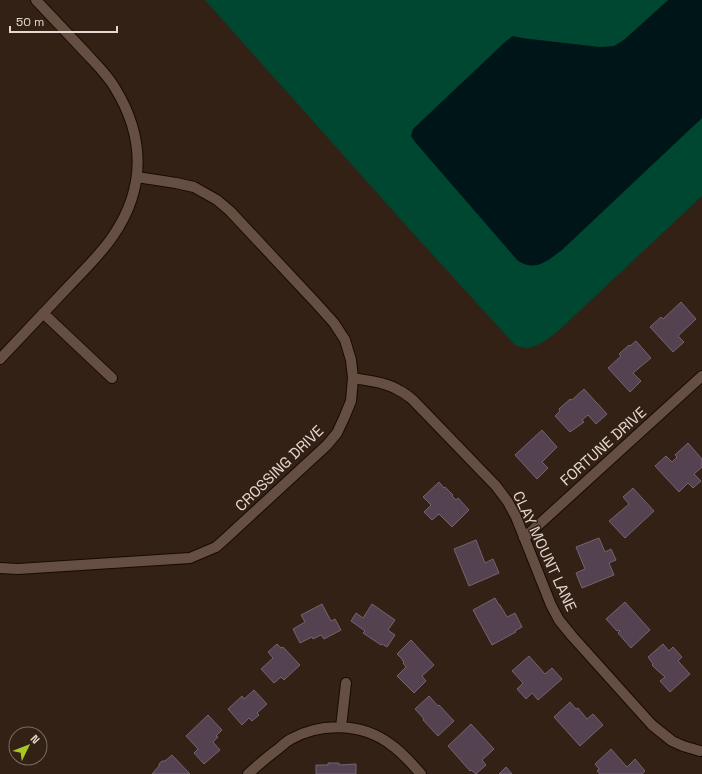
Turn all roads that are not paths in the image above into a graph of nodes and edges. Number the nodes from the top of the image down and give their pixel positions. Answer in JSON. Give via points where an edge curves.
{"nodes":[{"id":1,"x":36,"y":0,"type":"edge"},
{"id":2,"x":137,"y":177,"type":"junction"},
{"id":3,"x":43,"y":313,"type":"junction"},
{"id":4,"x":0,"y":359,"type":"edge"},
{"id":5,"x":702,"y":376,"type":"edge"},
{"id":6,"x":112,"y":378,"type":"dead end"},
{"id":7,"x":353,"y":378,"type":"junction"},
{"id":8,"x":524,"y":538,"type":"junction"},
{"id":9,"x":0,"y":568,"type":"edge"},
{"id":10,"x":346,"y":683,"type":"dead end"},
{"id":11,"x":341,"y":727,"type":"junction"},
{"id":12,"x":700,"y":751,"type":"dead end"},
{"id":13,"x":248,"y":774,"type":"edge"},
{"id":14,"x":421,"y":774,"type":"edge"}],
"edges":[{"from":1,"to":2,"type":"street","via":[[102,71],[126,107],[138,148]]},
{"from":2,"to":3,"type":"street","via":[[125,217],[113,237]]},
{"from":2,"to":7,"type":"street","name":"CROSSING DRIVE","via":[[194,187],[230,211],[334,323],[345,340]]},
{"from":3,"to":4,"type":"street"},
{"from":3,"to":6,"type":"street"},
{"from":5,"to":8,"type":"street","name":"FORTUNE DRIVE"},
{"from":7,"to":8,"type":"street","name":"CLAY MOUNT LANE","via":[[390,386],[413,400],[496,486],[508,502]]},
{"from":7,"to":9,"type":"street","name":"CROSSING DRIVE","via":[[351,401],[337,433],[216,547],[190,558]]},
{"from":8,"to":12,"type":"street","name":"CLAY MOUNT LANE","via":[[551,605],[572,636],[652,725],[672,741]]},
{"from":10,"to":11,"type":"street"},
{"from":11,"to":13,"type":"street","via":[[312,730],[292,738]]},
{"from":11,"to":14,"type":"street","via":[[368,732],[388,742]]}]}
